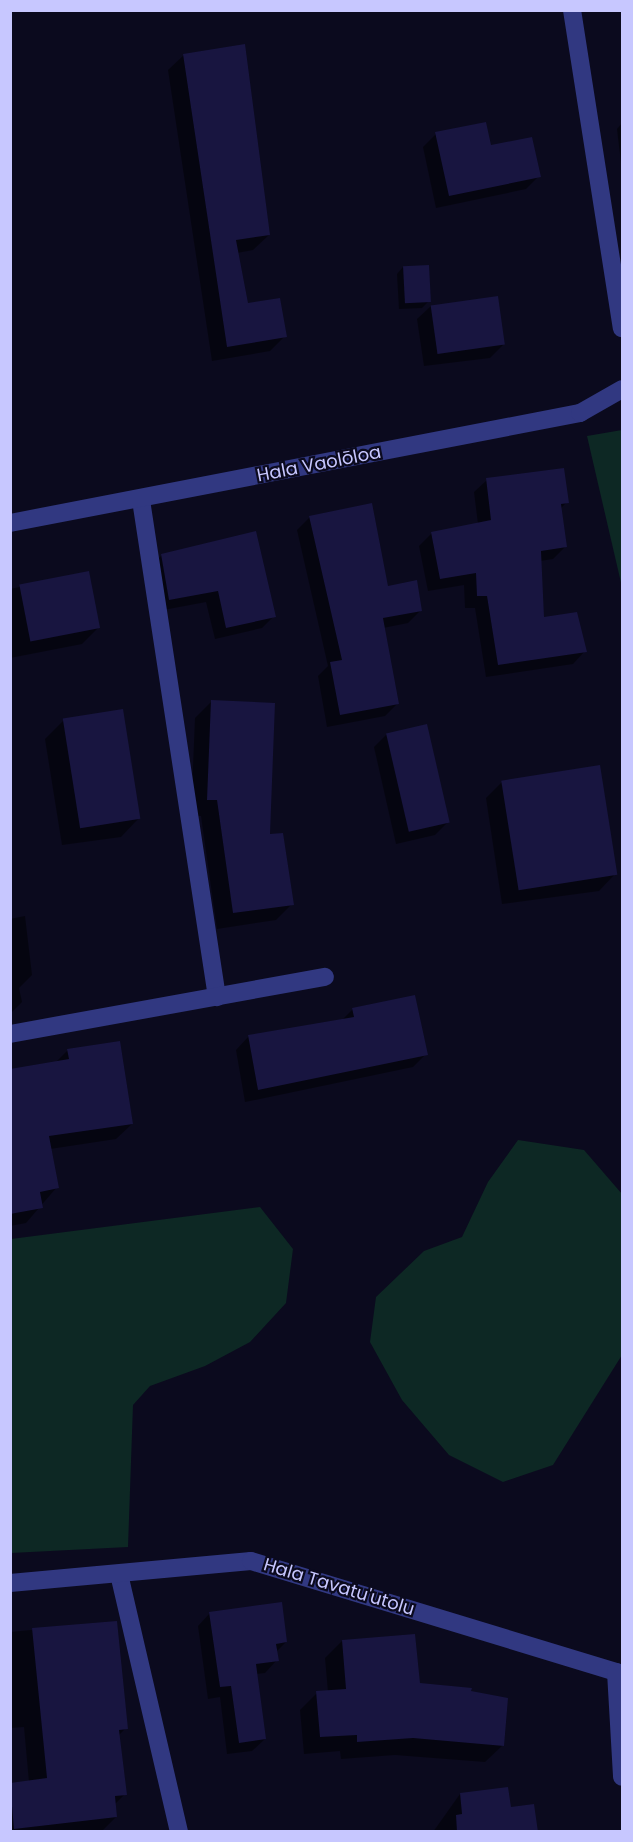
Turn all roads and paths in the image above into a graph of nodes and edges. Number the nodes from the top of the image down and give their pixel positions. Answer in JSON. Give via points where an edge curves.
{"nodes":[{"id":1,"x":572,"y":10,"type":"edge"},
{"id":2,"x":622,"y":328,"type":"edge"},
{"id":3,"x":622,"y":390,"type":"edge"},
{"id":4,"x":141,"y":500,"type":"junction"},
{"id":5,"x":10,"y":523,"type":"edge"},
{"id":6,"x":325,"y":977,"type":"dead end"},
{"id":7,"x":217,"y":996,"type":"junction"},
{"id":8,"x":10,"y":1034,"type":"edge"},
{"id":9,"x":119,"y":1574,"type":"junction"},
{"id":10,"x":10,"y":1583,"type":"edge"},
{"id":11,"x":619,"y":1673,"type":"edge"},
{"id":12,"x":622,"y":1777,"type":"edge"},
{"id":13,"x":179,"y":1832,"type":"edge"}],
"edges":[{"from":1,"to":2,"type":"street"},
{"from":3,"to":4,"type":"street","name":"Hala Vaolōloa","via":[[580,413]]},
{"from":4,"to":5,"type":"street","name":"Hala Vaolōloa"},
{"from":4,"to":7,"type":"street"},
{"from":6,"to":7,"type":"street"},
{"from":7,"to":8,"type":"street"},
{"from":9,"to":10,"type":"street","name":"Hala Tavatu'utolu"},
{"from":9,"to":11,"type":"street","name":"Hala Tavatu'utolu","via":[[251,1561]]},
{"from":9,"to":13,"type":"street"},
{"from":11,"to":12,"type":"street"}]}
